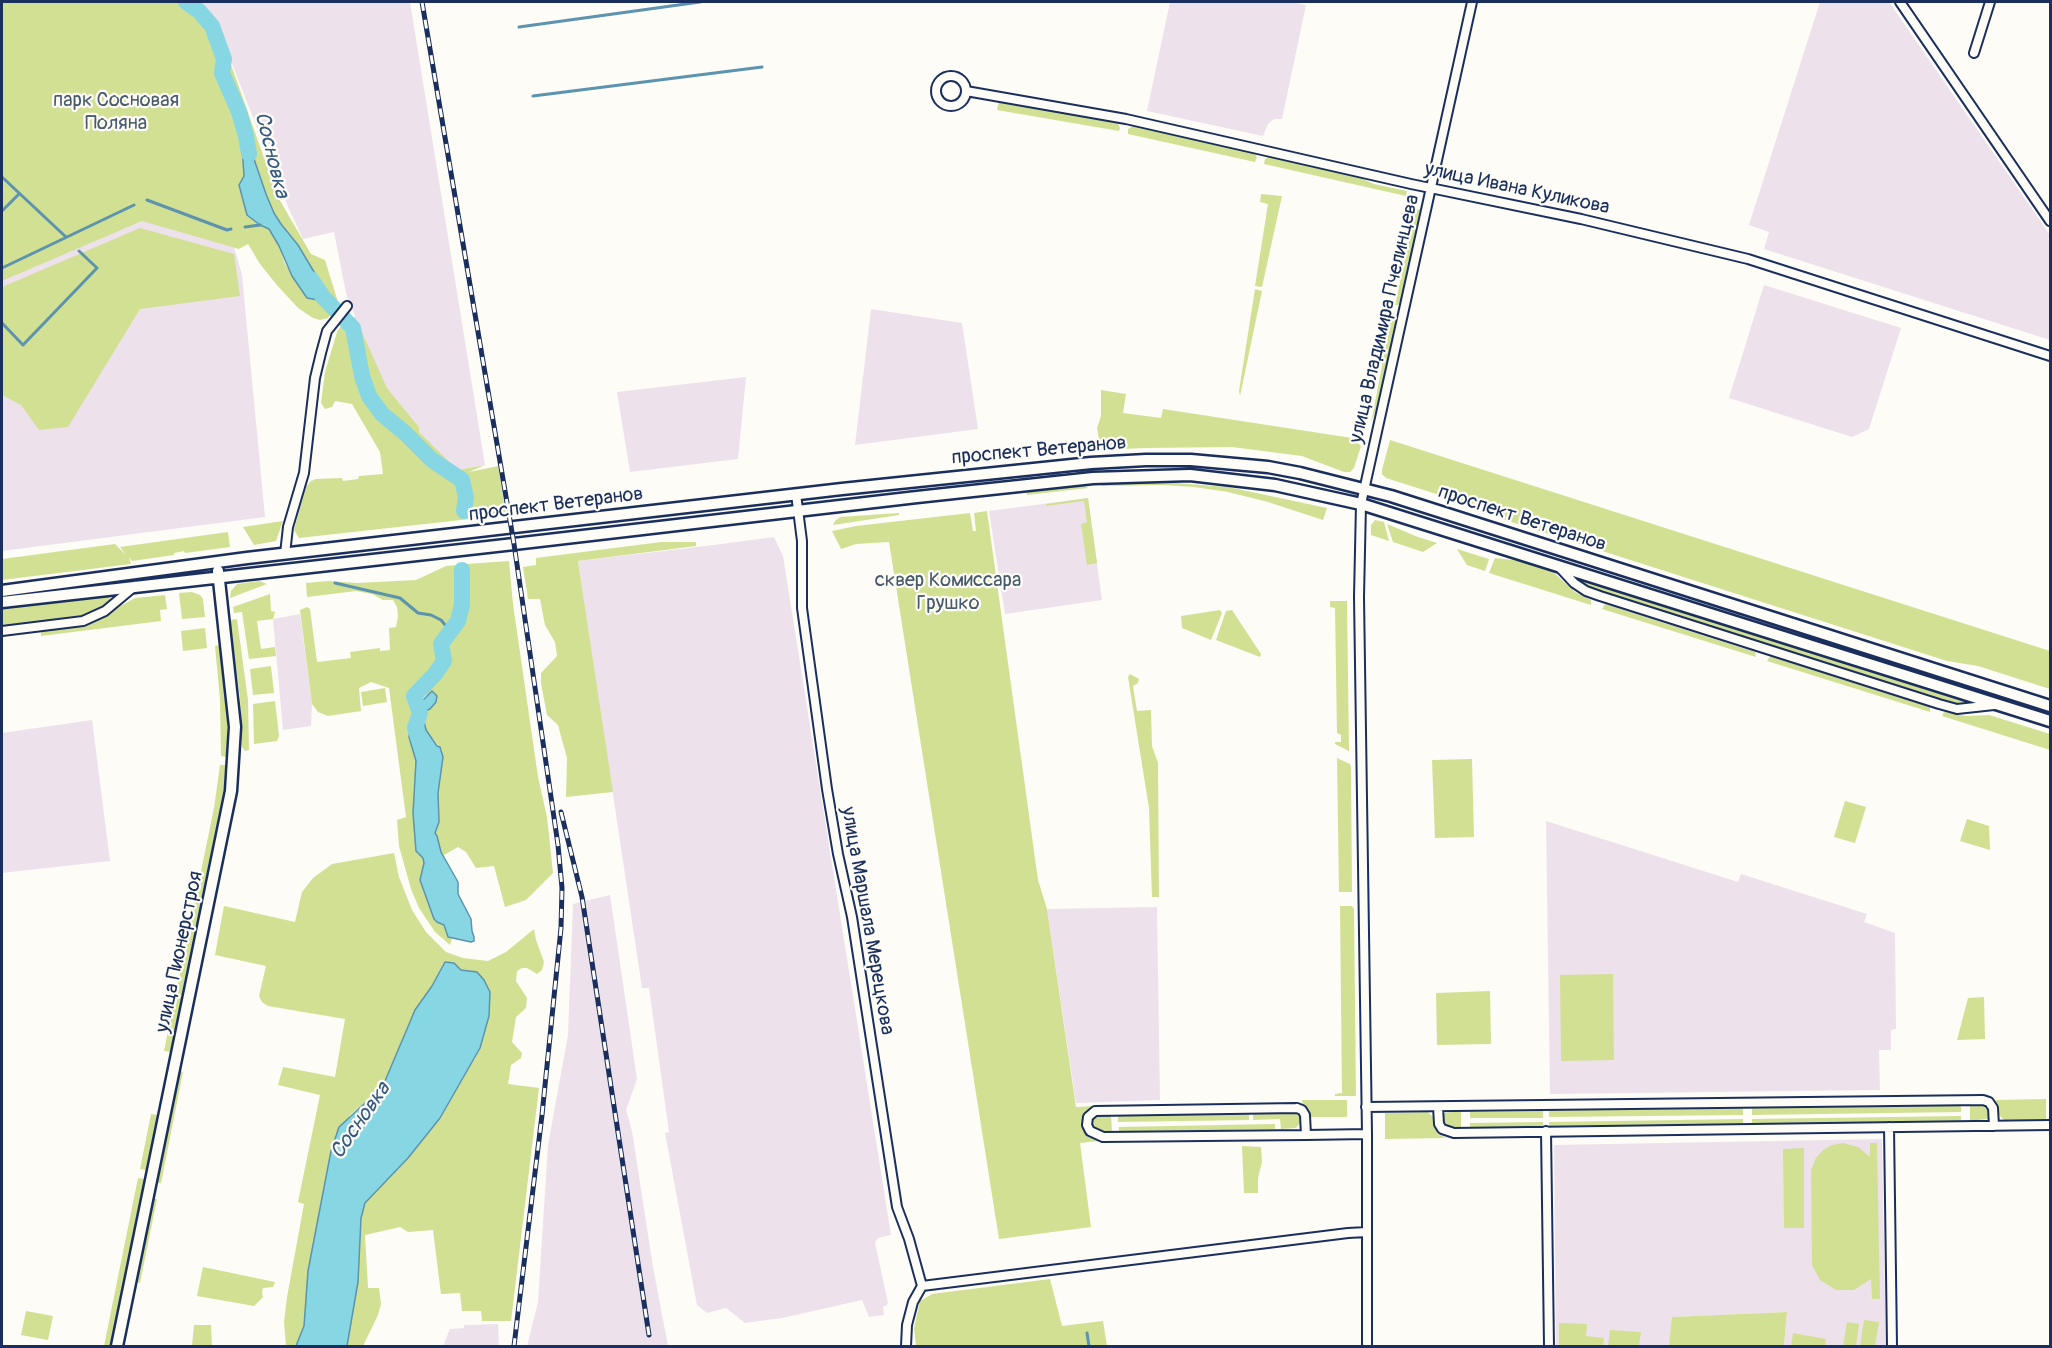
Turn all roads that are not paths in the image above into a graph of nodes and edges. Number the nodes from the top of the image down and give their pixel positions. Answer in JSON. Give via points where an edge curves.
{"nodes":[{"id":1,"x":1472,"y":2,"type":"edge"},
{"id":2,"x":1900,"y":2,"type":"edge"},
{"id":3,"x":1990,"y":2,"type":"edge"},
{"id":4,"x":1974,"y":53,"type":"dead end"},
{"id":5,"x":966,"y":91,"type":"junction"},
{"id":6,"x":1431,"y":188,"type":"junction"},
{"id":7,"x":2050,"y":221,"type":"edge"},
{"id":8,"x":345,"y":308,"type":"dead end"},
{"id":9,"x":2050,"y":356,"type":"edge"},
{"id":10,"x":1363,"y":488,"type":"junction"},
{"id":11,"x":796,"y":494,"type":"junction"},
{"id":12,"x":1361,"y":504,"type":"junction"},
{"id":13,"x":798,"y":509,"type":"junction"},
{"id":14,"x":285,"y":554,"type":"junction"},
{"id":15,"x":217,"y":562,"type":"junction"},
{"id":16,"x":1557,"y":565,"type":"junction"},
{"id":17,"x":219,"y":578,"type":"junction"},
{"id":18,"x":136,"y":586,"type":"junction"},
{"id":19,"x":2,"y":591,"type":"edge"},
{"id":20,"x":2,"y":602,"type":"edge"},
{"id":21,"x":2,"y":631,"type":"edge"},
{"id":22,"x":1998,"y":705,"type":"junction"},
{"id":23,"x":2050,"y":706,"type":"edge"},
{"id":24,"x":2050,"y":721,"type":"edge"},
{"id":25,"x":1366,"y":1107,"type":"junction"},
{"id":26,"x":1438,"y":1107,"type":"junction"},
{"id":27,"x":2050,"y":1125,"type":"edge"},
{"id":28,"x":1994,"y":1126,"type":"junction"},
{"id":29,"x":1889,"y":1127,"type":"junction"},
{"id":30,"x":1546,"y":1131,"type":"junction"},
{"id":31,"x":1367,"y":1134,"type":"junction"},
{"id":32,"x":1306,"y":1135,"type":"junction"},
{"id":33,"x":1367,"y":1232,"type":"junction"},
{"id":34,"x":922,"y":1286,"type":"junction"},
{"id":35,"x":117,"y":1347,"type":"edge"},
{"id":36,"x":906,"y":1347,"type":"edge"},
{"id":37,"x":1367,"y":1347,"type":"edge"},
{"id":38,"x":1549,"y":1347,"type":"edge"},
{"id":39,"x":1892,"y":1347,"type":"edge"}],
"edges":[{"from":1,"to":6,"type":"street","name":"улица Владимира Пчелинцева"},
{"from":2,"to":7,"type":"street"},
{"from":3,"to":4,"type":"street"},
{"from":5,"to":5,"type":"street","via":[[960,78],[951,75],[941,78],[936,87],[940,101],[949,106],[963,101]]},
{"from":5,"to":6,"type":"street","name":"улица Ивана Куликова","via":[[1126,119]]},
{"from":6,"to":9,"type":"street","name":"улица Ивана Куликова","via":[[1748,259]]},
{"from":6,"to":10,"type":"street","name":"улица Владимира Пчелинцева"},
{"from":8,"to":14,"type":"street","via":[[327,331],[321,353],[304,473],[288,527]]},
{"from":10,"to":11,"type":"main road","name":"проспект Ветеранов","via":[[1268,467],[1146,460]]},
{"from":10,"to":12,"type":"street","name":"улица Владимира Пчелинцева"},
{"from":10,"to":23,"type":"main road","name":"проспект Ветеранов"},
{"from":11,"to":13,"type":"street","name":"улица Маршала Мерецкова"},
{"from":11,"to":14,"type":"main road","name":"проспект Ветеранов"},
{"from":12,"to":13,"type":"main road","name":"проспект Ветеранов","via":[[1232,479],[1146,475]]},
{"from":12,"to":16,"type":"main road","name":"проспект Ветеранов"},
{"from":12,"to":25,"type":"street","name":"улица Владимира Пчелинцева"},
{"from":13,"to":17,"type":"main road","name":"проспект Ветеранов"},
{"from":13,"to":34,"type":"street","name":"улица Маршала Мерецкова","via":[[802,608],[829,800],[852,917],[897,1207]]},
{"from":14,"to":15,"type":"main road","name":"проспект Ветеранов"},
{"from":15,"to":17,"type":"main road","name":"улица Пионерстроя"},
{"from":15,"to":19,"type":"main road","name":"проспект Ветеранов"},
{"from":16,"to":22,"type":"main road","name":"проспект Ветеранов"},
{"from":16,"to":22,"type":"street","via":[[1574,583],[1600,596],[1957,709]]},
{"from":17,"to":18,"type":"main road","name":"проспект Ветеранов"},
{"from":17,"to":35,"type":"main road","name":"улица Пионерстроя","via":[[235,728],[231,790]]},
{"from":18,"to":20,"type":"main road","name":"проспект Ветеранов"},
{"from":18,"to":21,"type":"street","via":[[105,611],[83,621]]},
{"from":22,"to":24,"type":"main road","name":"проспект Ветеранов"},
{"from":25,"to":26,"type":"street"},
{"from":25,"to":31,"type":"street","name":"улица Владимира Пчелинцева"},
{"from":26,"to":28,"type":"street","via":[[1983,1100],[1993,1108]]},
{"from":26,"to":30,"type":"street","via":[[1439,1124],[1447,1132]]},
{"from":27,"to":28,"type":"street"},
{"from":28,"to":29,"type":"street"},
{"from":29,"to":30,"type":"street"},
{"from":29,"to":39,"type":"street"},
{"from":30,"to":38,"type":"street"},
{"from":31,"to":32,"type":"street"},
{"from":31,"to":33,"type":"street","name":"улица Владимира Пчелинцева"},
{"from":32,"to":32,"type":"street","via":[[1305,1115],[1297,1108],[1103,1111],[1090,1113],[1087,1120],[1090,1131],[1103,1137]]},
{"from":33,"to":34,"type":"street"},
{"from":33,"to":37,"type":"street","name":"улица Владимира Пчелинцева"},
{"from":34,"to":36,"type":"street","via":[[913,1302]]}]}
